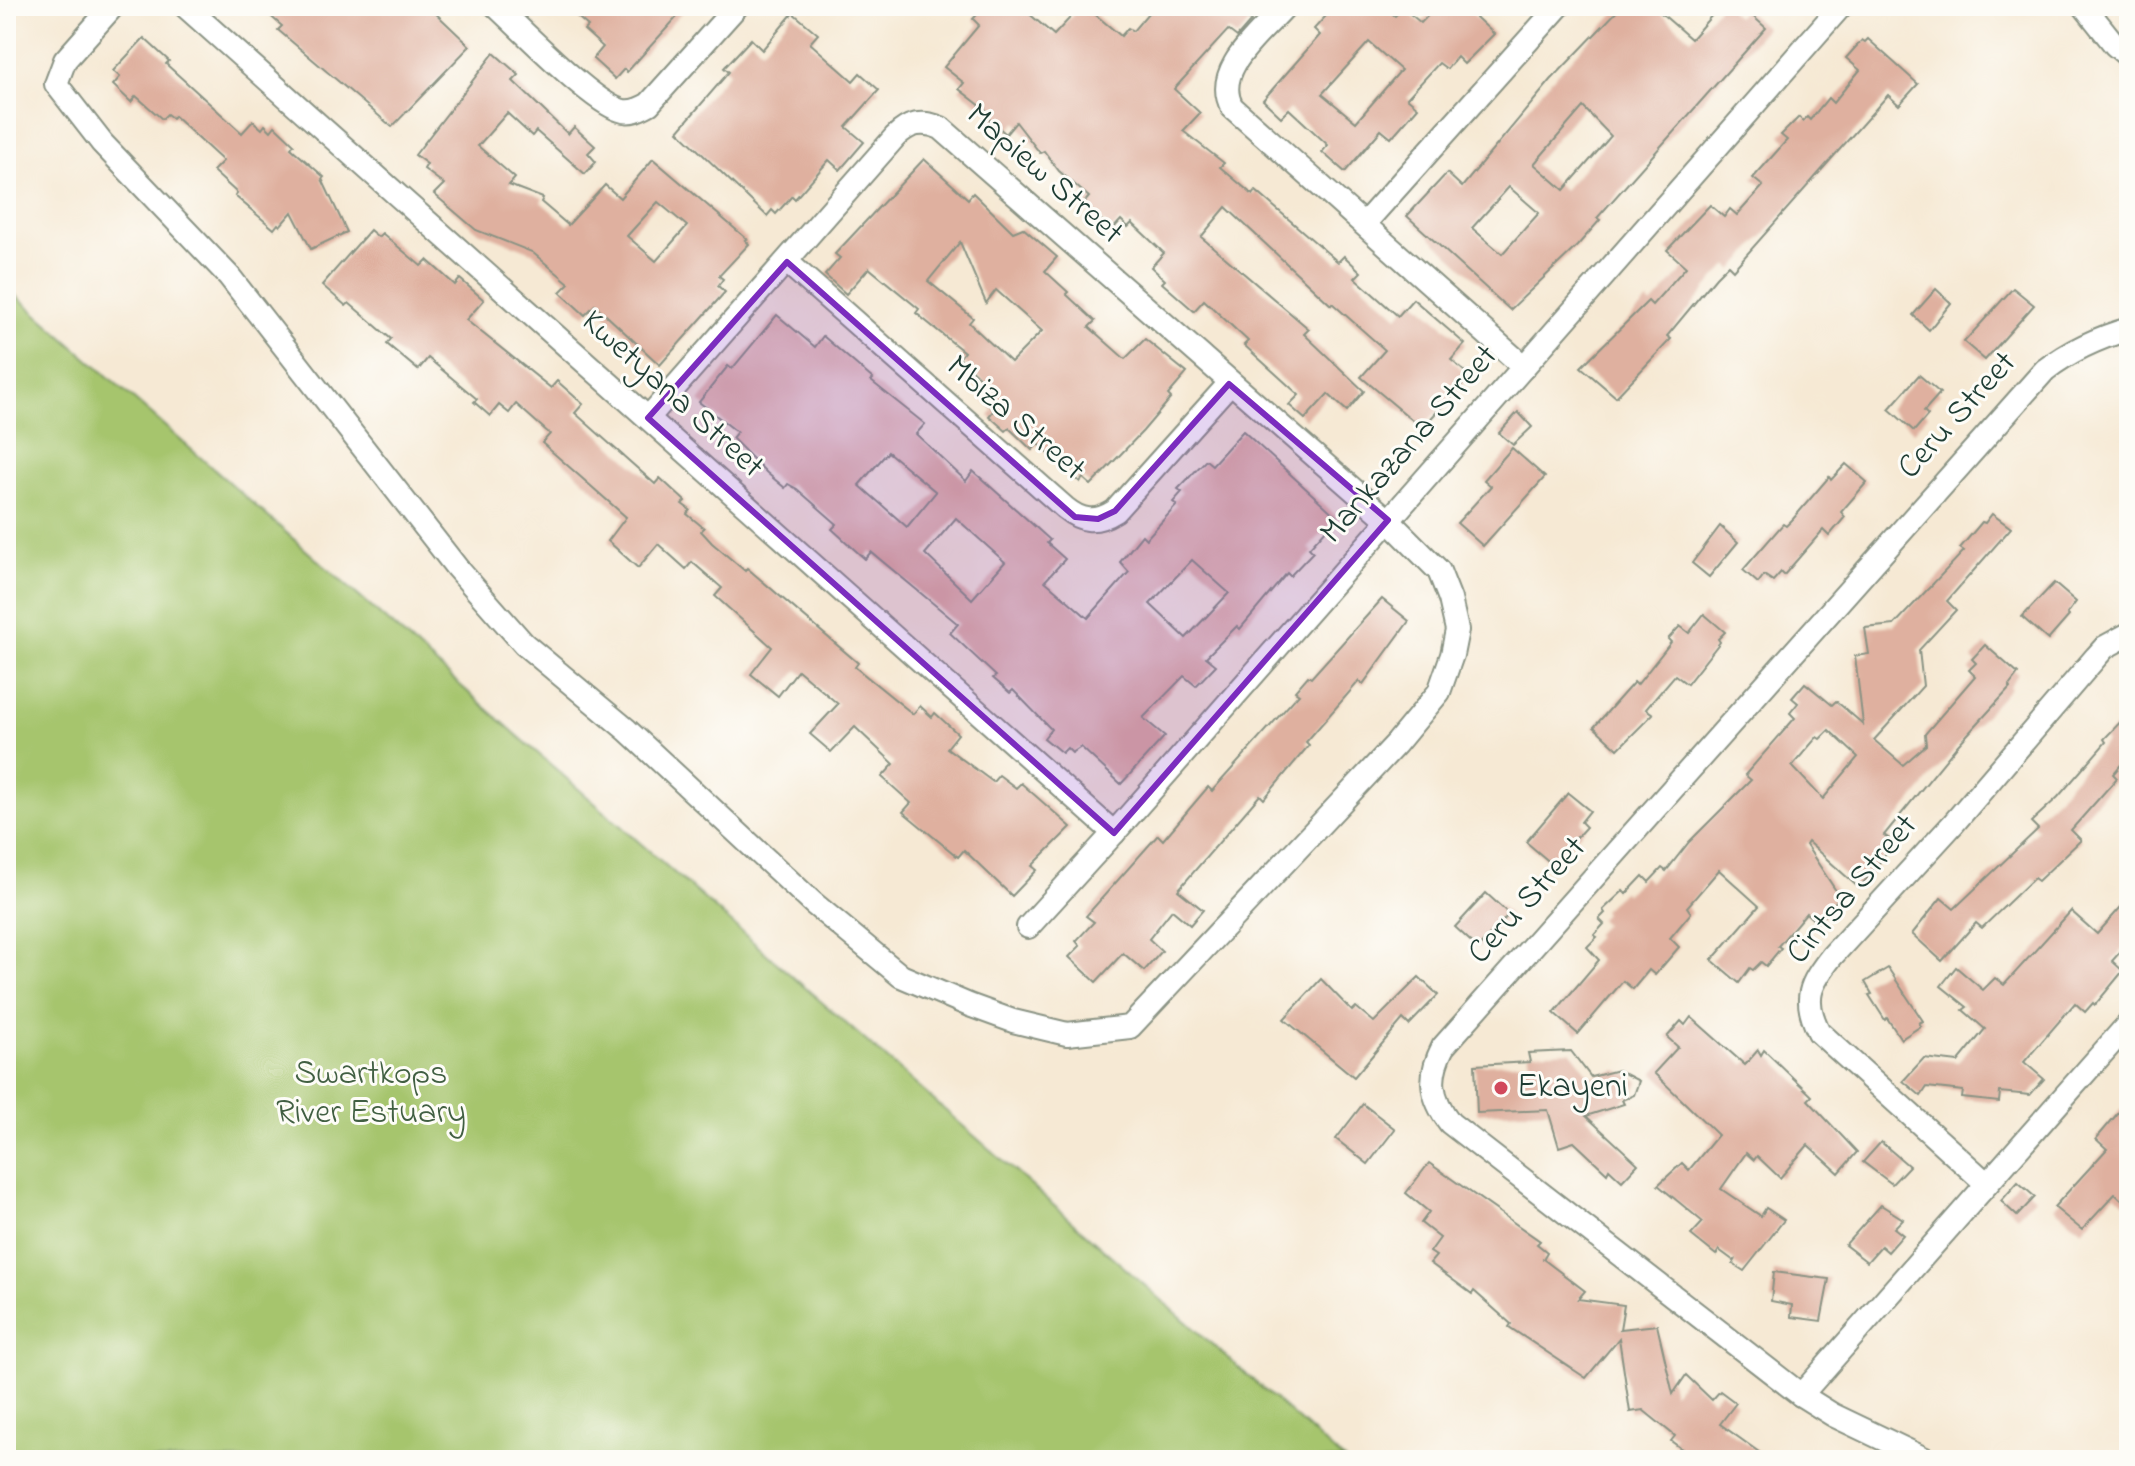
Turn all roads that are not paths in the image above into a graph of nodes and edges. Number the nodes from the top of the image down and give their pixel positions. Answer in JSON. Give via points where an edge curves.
{"nodes":[{"id":1,"x":113,"y":6,"type":"edge"},
{"id":2,"x":185,"y":6,"type":"edge"},
{"id":3,"x":496,"y":6,"type":"edge"},
{"id":4,"x":737,"y":6,"type":"edge"},
{"id":5,"x":1285,"y":6,"type":"edge"},
{"id":6,"x":1559,"y":6,"type":"edge"},
{"id":7,"x":1841,"y":6,"type":"edge"},
{"id":8,"x":2084,"y":6,"type":"edge"},
{"id":9,"x":2129,"y":57,"type":"edge"},
{"id":10,"x":1364,"y":224,"type":"junction"},
{"id":11,"x":787,"y":262,"type":"junction"},
{"id":12,"x":2129,"y":329,"type":"edge"},
{"id":13,"x":1524,"y":367,"type":"junction"},
{"id":14,"x":1229,"y":384,"type":"junction"},
{"id":15,"x":648,"y":418,"type":"junction"},
{"id":16,"x":1388,"y":520,"type":"junction"},
{"id":17,"x":2129,"y":634,"type":"edge"},
{"id":18,"x":1114,"y":833,"type":"junction"},
{"id":19,"x":1028,"y":927,"type":"dead end"},
{"id":20,"x":2129,"y":1023,"type":"edge"},
{"id":21,"x":1987,"y":1184,"type":"junction"},
{"id":22,"x":1801,"y":1395,"type":"junction"},
{"id":23,"x":1927,"y":1460,"type":"edge"}],
"edges":[{"from":1,"to":16,"type":"street","name":"Mapiew Street","via":[[63,64],[57,87],[102,143],[229,276],[457,568],[524,644],[901,976],[1013,1021],[1067,1034],[1130,1027],[1439,692],[1457,630],[1450,599],[1439,571]]},
{"from":2,"to":15,"type":"street","name":"Kwetyana Street"},
{"from":3,"to":4,"type":"street","via":[[589,90],[623,111],[649,104]]},
{"from":5,"to":10,"type":"street","via":[[1233,66],[1227,79],[1228,100]]},
{"from":6,"to":10,"type":"street"},
{"from":7,"to":13,"type":"street","name":"Mankazana Street"},
{"from":8,"to":9,"type":"street"},
{"from":10,"to":13,"type":"street"},
{"from":11,"to":14,"type":"street","name":"Mbiza Street","via":[[1082,519],[1115,511]]},
{"from":11,"to":14,"type":"street","name":"Mapiew Street","via":[[902,130],[933,125],[998,176]]},
{"from":11,"to":15,"type":"street","name":"Mapiew Street"},
{"from":12,"to":22,"type":"street","name":"Ceru Street","via":[[2086,343],[2045,370],[1443,1047],[1433,1067],[1435,1095],[1450,1123]]},
{"from":13,"to":16,"type":"street","name":"Mankazana Street"},
{"from":14,"to":16,"type":"street","name":"Mapiew Street"},
{"from":15,"to":18,"type":"street","name":"Kwetyana Street"},
{"from":16,"to":18,"type":"street","name":"Mankazana Street"},
{"from":17,"to":21,"type":"street","name":"Cintsa Street","via":[[2096,657],[1832,956],[1810,991],[1811,1016],[1819,1032]]},
{"from":18,"to":19,"type":"street","name":"Mankazana Street"},
{"from":20,"to":21,"type":"street"},
{"from":21,"to":22,"type":"street"},
{"from":22,"to":23,"type":"street","name":"Ceru Street"}]}
